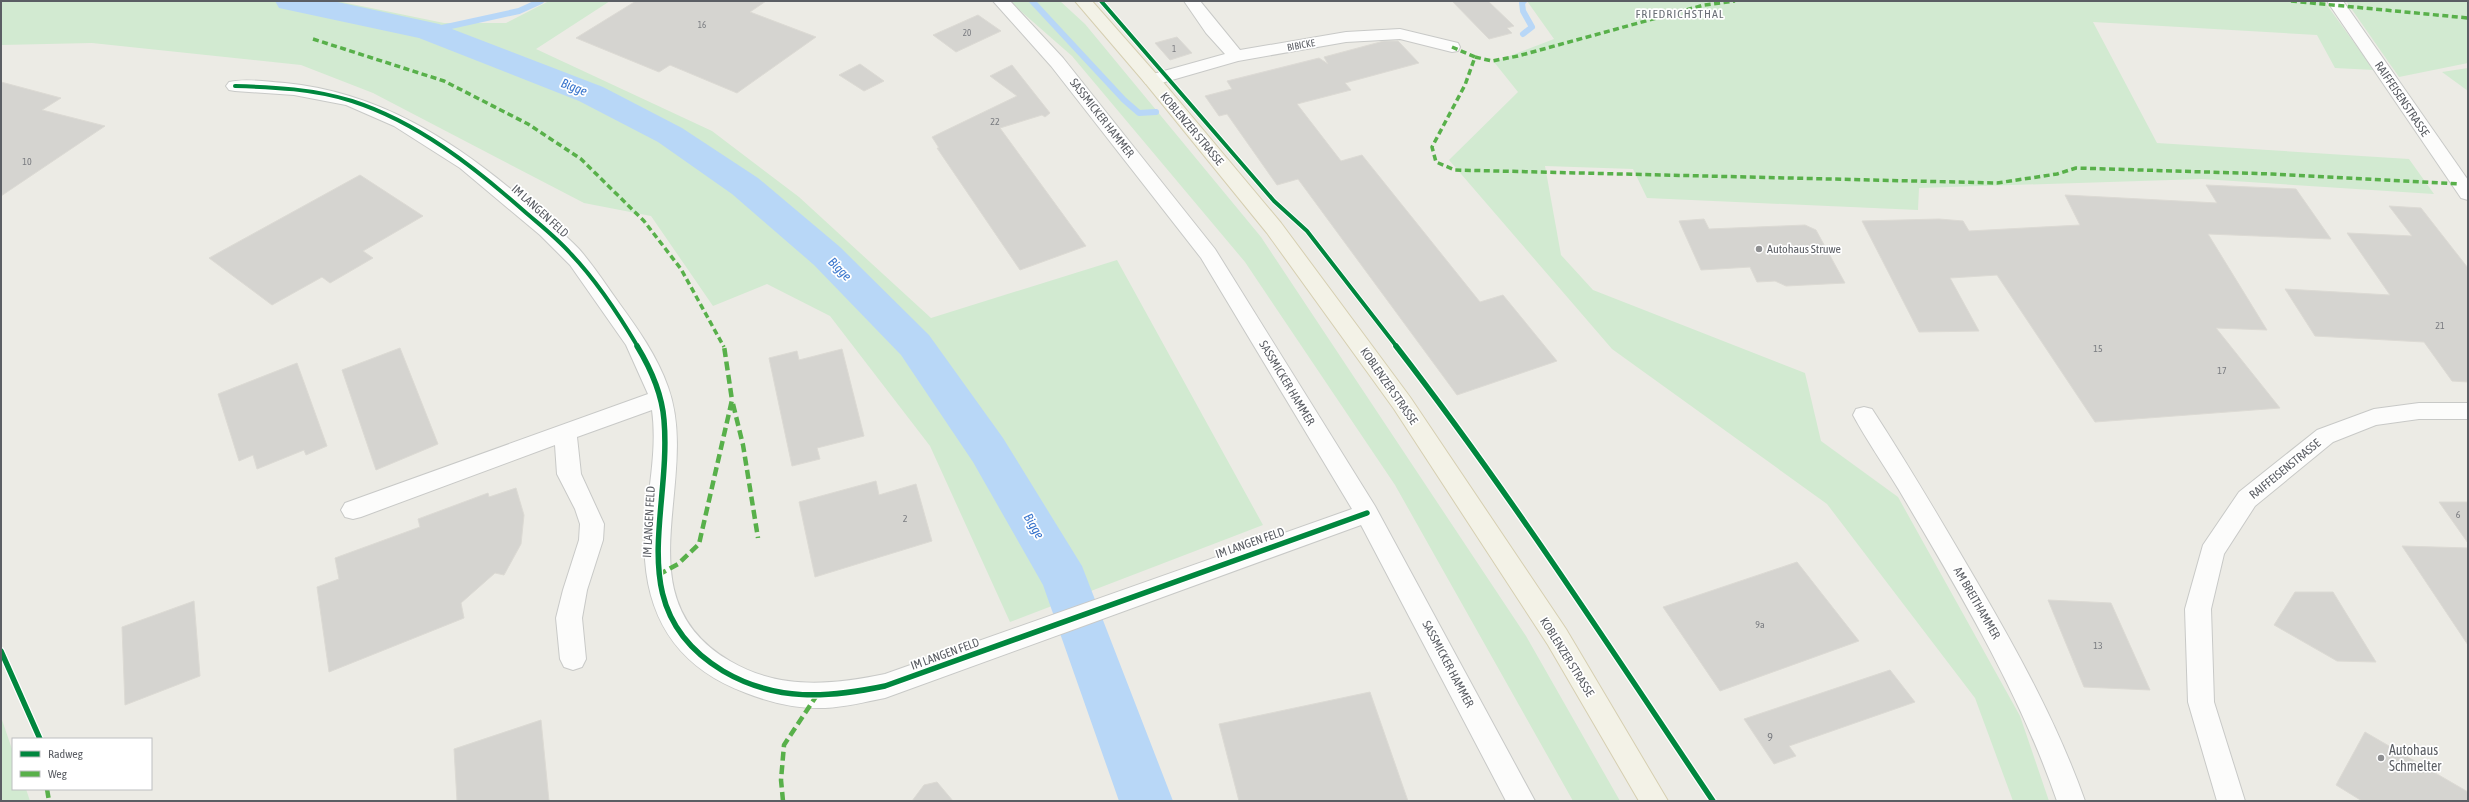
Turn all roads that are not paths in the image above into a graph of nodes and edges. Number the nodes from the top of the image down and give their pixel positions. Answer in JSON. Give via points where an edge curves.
{"nodes":[{"id":1,"x":1001,"y":1,"type":"edge"},
{"id":2,"x":1083,"y":1,"type":"edge"},
{"id":3,"x":1192,"y":1,"type":"edge"},
{"id":4,"x":2337,"y":3,"type":"edge"},
{"id":5,"x":1452,"y":47,"type":"dead end"},
{"id":6,"x":1236,"y":56,"type":"junction"},
{"id":7,"x":1152,"y":80,"type":"junction"},
{"id":8,"x":235,"y":86,"type":"dead end"},
{"id":9,"x":2468,"y":194,"type":"edge"},
{"id":10,"x":660,"y":398,"type":"junction"},
{"id":11,"x":2468,"y":411,"type":"edge"},
{"id":12,"x":1864,"y":415,"type":"dead end"},
{"id":13,"x":565,"y":434,"type":"junction"},
{"id":14,"x":354,"y":510,"type":"dead end"},
{"id":15,"x":1367,"y":513,"type":"junction"},
{"id":16,"x":573,"y":660,"type":"dead end"},
{"id":17,"x":1521,"y":801,"type":"edge"},
{"id":18,"x":1654,"y":801,"type":"edge"},
{"id":19,"x":2071,"y":801,"type":"edge"},
{"id":20,"x":2230,"y":801,"type":"edge"}],
"edges":[{"from":1,"to":15,"type":"street","name":"SASSMICKER HAMMER","via":[[1057,62],[1208,254]]},
{"from":2,"to":7,"type":"main road","name":"KOBLENZER STRASSE"},
{"from":3,"to":6,"type":"street"},
{"from":4,"to":9,"type":"street","name":"RAIFFEISENSTRASSE"},
{"from":5,"to":6,"type":"street","name":"BIBICKE","via":[[1400,34],[1346,37]]},
{"from":6,"to":7,"type":"street","name":"BIBICKE"},
{"from":7,"to":18,"type":"main road","name":"KOBLENZER STRASSE","via":[[1274,228],[1402,403],[1557,637]]},
{"from":8,"to":10,"type":"street","name":"IM LANGEN FELD","via":[[307,90],[351,101],[417,130],[465,160],[576,259],[642,350]]},
{"from":10,"to":13,"type":"street"},
{"from":10,"to":15,"type":"street","name":"IM LANGEN FELD","via":[[664,429],[657,553],[658,581],[663,600],[672,621],[695,651],[733,678],[769,689],[826,696],[885,686],[1134,594]]},
{"from":11,"to":20,"type":"street","name":"RAIFFEISENSTRASSE","via":[[2419,411],[2374,417],[2325,436],[2247,499],[2212,552],[2198,609],[2201,702]]},
{"from":12,"to":19,"type":"street","name":"AM BREITHAMMER","via":[[1912,490],[2017,674],[2060,765]]},
{"from":13,"to":14,"type":"street"},
{"from":13,"to":16,"type":"street","via":[[569,474],[592,524],[591,540],[569,618]]},
{"from":15,"to":17,"type":"street","name":"SASSMICKER HAMMER"}]}
